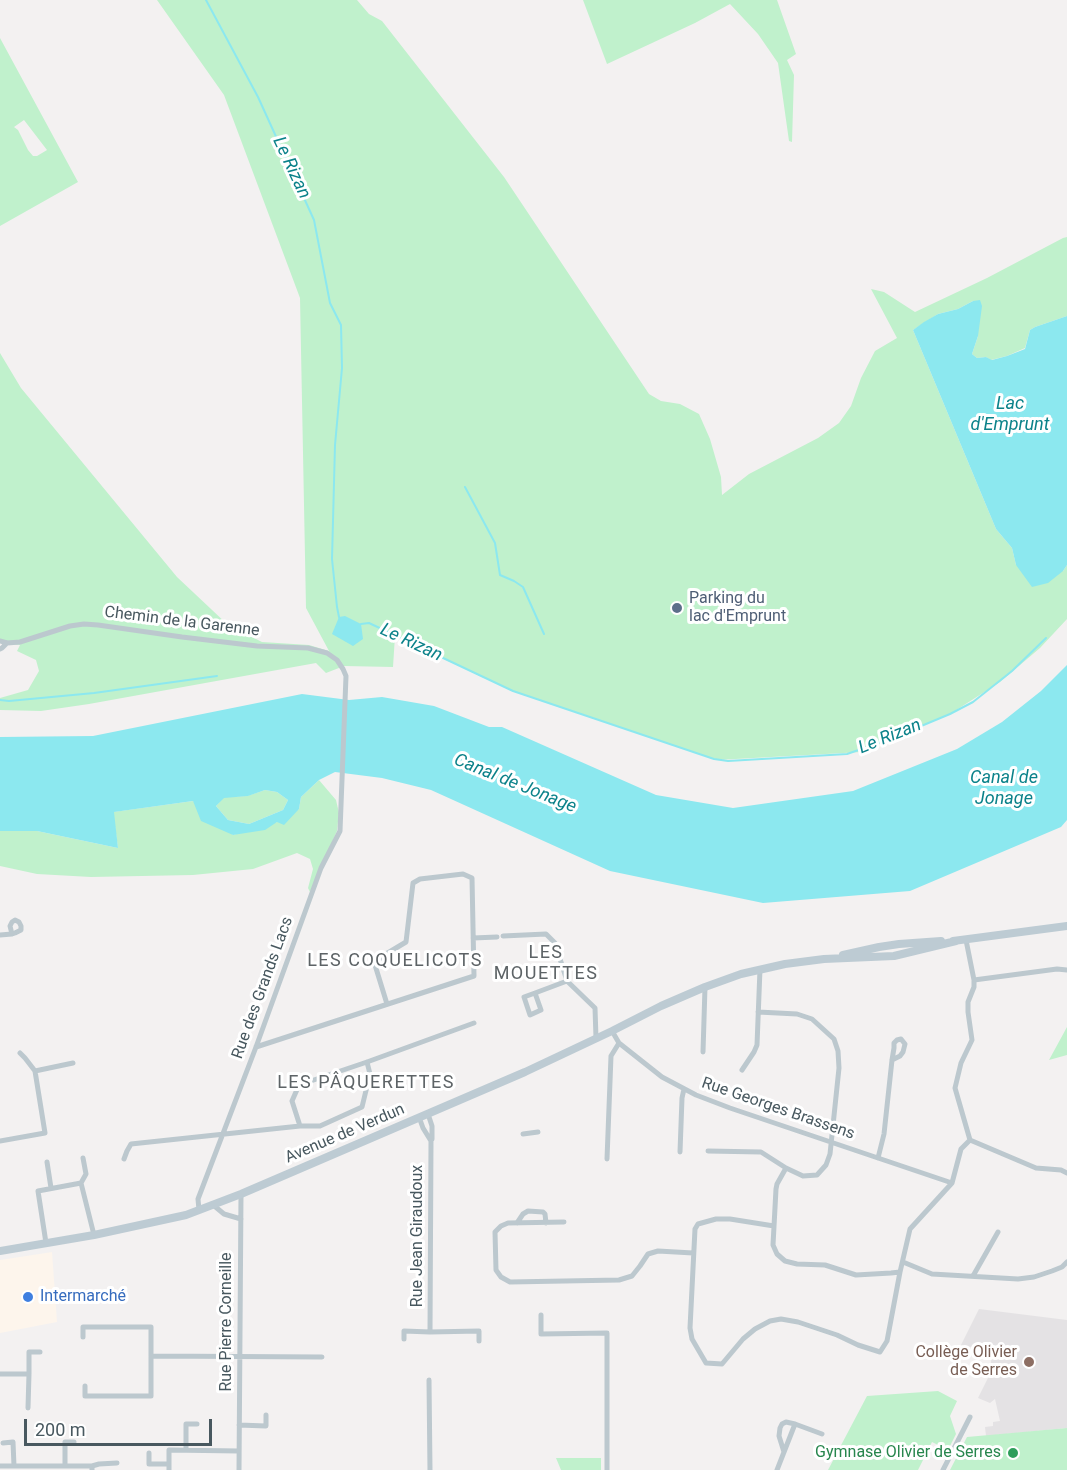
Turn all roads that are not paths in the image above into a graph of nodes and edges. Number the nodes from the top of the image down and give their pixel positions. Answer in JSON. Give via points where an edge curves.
{"nodes":[{"id":1,"x":0,"y":641,"type":"edge"},
{"id":2,"x":7,"y":643,"type":"junction"},
{"id":3,"x":0,"y":648,"type":"edge"},
{"id":4,"x":346,"y":682,"type":"joint"},
{"id":5,"x":1067,"y":926,"type":"edge"},
{"id":6,"x":12,"y":934,"type":"dead end"},
{"id":7,"x":0,"y":936,"type":"edge"},
{"id":8,"x":473,"y":938,"type":"junction"},
{"id":9,"x":966,"y":940,"type":"junction"},
{"id":10,"x":760,"y":969,"type":"junction"},
{"id":11,"x":1067,"y":970,"type":"edge"},
{"id":12,"x":974,"y":980,"type":"junction"},
{"id":13,"x":567,"y":981,"type":"junction"},
{"id":14,"x":705,"y":987,"type":"junction"},
{"id":15,"x":535,"y":993,"type":"dead end"},
{"id":16,"x":387,"y":1004,"type":"junction"},
{"id":17,"x":758,"y":1012,"type":"junction"},
{"id":18,"x":474,"y":1023,"type":"dead end"},
{"id":19,"x":612,"y":1031,"type":"junction"},
{"id":20,"x":596,"y":1038,"type":"junction"},
{"id":21,"x":619,"y":1043,"type":"junction"},
{"id":22,"x":256,"y":1047,"type":"junction"},
{"id":23,"x":703,"y":1052,"type":"dead end"},
{"id":24,"x":20,"y":1053,"type":"dead end"},
{"id":25,"x":892,"y":1060,"type":"dead end"},
{"id":26,"x":367,"y":1062,"type":"junction"},
{"id":27,"x":73,"y":1063,"type":"dead end"},
{"id":28,"x":742,"y":1070,"type":"dead end"},
{"id":29,"x":34,"y":1071,"type":"junction"},
{"id":30,"x":684,"y":1089,"type":"junction"},
{"id":31,"x":428,"y":1114,"type":"junction"},
{"id":32,"x":419,"y":1117,"type":"junction"},
{"id":33,"x":300,"y":1125,"type":"junction"},
{"id":34,"x":538,"y":1132,"type":"dead end"},
{"id":35,"x":222,"y":1134,"type":"junction"},
{"id":36,"x":523,"y":1134,"type":"dead end"},
{"id":37,"x":970,"y":1140,"type":"junction"},
{"id":38,"x":431,"y":1141,"type":"junction"},
{"id":39,"x":0,"y":1142,"type":"edge"},
{"id":40,"x":831,"y":1142,"type":"junction"},
{"id":41,"x":708,"y":1150,"type":"dead end"},
{"id":42,"x":680,"y":1152,"type":"dead end"},
{"id":43,"x":83,"y":1158,"type":"dead end"},
{"id":44,"x":878,"y":1158,"type":"junction"},
{"id":45,"x":124,"y":1159,"type":"dead end"},
{"id":46,"x":607,"y":1159,"type":"dead end"},
{"id":47,"x":47,"y":1162,"type":"dead end"},
{"id":48,"x":786,"y":1168,"type":"junction"},
{"id":49,"x":1067,"y":1173,"type":"edge"},
{"id":50,"x":81,"y":1183,"type":"junction"},
{"id":51,"x":952,"y":1183,"type":"junction"},
{"id":52,"x":51,"y":1188,"type":"junction"},
{"id":53,"x":241,"y":1194,"type":"junction"},
{"id":54,"x":212,"y":1204,"type":"junction"},
{"id":55,"x":199,"y":1210,"type":"junction"},
{"id":56,"x":241,"y":1219,"type":"junction"},
{"id":57,"x":564,"y":1222,"type":"dead end"},
{"id":58,"x":517,"y":1223,"type":"junction"},
{"id":59,"x":546,"y":1223,"type":"junction"},
{"id":60,"x":774,"y":1226,"type":"junction"},
{"id":61,"x":998,"y":1232,"type":"dead end"},
{"id":62,"x":94,"y":1235,"type":"junction"},
{"id":63,"x":45,"y":1243,"type":"junction"},
{"id":64,"x":0,"y":1251,"type":"edge"},
{"id":65,"x":693,"y":1253,"type":"junction"},
{"id":66,"x":903,"y":1262,"type":"junction"},
{"id":67,"x":1067,"y":1262,"type":"edge"},
{"id":68,"x":1062,"y":1267,"type":"junction"},
{"id":69,"x":900,"y":1272,"type":"junction"},
{"id":70,"x":1067,"y":1273,"type":"edge"},
{"id":71,"x":973,"y":1276,"type":"junction"},
{"id":72,"x":541,"y":1315,"type":"dead end"},
{"id":73,"x":430,"y":1332,"type":"junction"},
{"id":74,"x":83,"y":1337,"type":"dead end"},
{"id":75,"x":404,"y":1339,"type":"dead end"},
{"id":76,"x":479,"y":1341,"type":"dead end"},
{"id":77,"x":40,"y":1352,"type":"dead end"},
{"id":78,"x":151,"y":1356,"type":"junction"},
{"id":79,"x":240,"y":1357,"type":"junction"},
{"id":80,"x":322,"y":1357,"type":"dead end"},
{"id":81,"x":0,"y":1374,"type":"edge"},
{"id":82,"x":29,"y":1374,"type":"junction"},
{"id":83,"x":429,"y":1380,"type":"dead end"},
{"id":84,"x":85,"y":1386,"type":"dead end"},
{"id":85,"x":28,"y":1408,"type":"dead end"},
{"id":86,"x":266,"y":1416,"type":"dead end"},
{"id":87,"x":970,"y":1417,"type":"dead end"},
{"id":88,"x":197,"y":1424,"type":"dead end"},
{"id":89,"x":795,"y":1424,"type":"junction"},
{"id":90,"x":239,"y":1425,"type":"junction"},
{"id":91,"x":822,"y":1434,"type":"dead end"},
{"id":92,"x":74,"y":1442,"type":"dead end"},
{"id":93,"x":3,"y":1443,"type":"dead end"},
{"id":94,"x":186,"y":1450,"type":"junction"},
{"id":95,"x":239,"y":1451,"type":"junction"},
{"id":96,"x":784,"y":1452,"type":"junction"},
{"id":97,"x":149,"y":1453,"type":"dead end"},
{"id":98,"x":117,"y":1463,"type":"dead end"},
{"id":99,"x":0,"y":1466,"type":"edge"},
{"id":100,"x":14,"y":1466,"type":"junction"},
{"id":101,"x":65,"y":1466,"type":"junction"},
{"id":102,"x":169,"y":1467,"type":"edge"},
{"id":103,"x":92,"y":1468,"type":"edge"},
{"id":104,"x":239,"y":1470,"type":"edge"},
{"id":105,"x":430,"y":1470,"type":"edge"},
{"id":106,"x":606,"y":1470,"type":"edge"},
{"id":107,"x":777,"y":1470,"type":"edge"},
{"id":108,"x":943,"y":1470,"type":"edge"}],
"edges":[{"from":1,"to":2,"type":"street","name":"Chemin de la Garenne"},
{"from":2,"to":3,"type":"street"},
{"from":2,"to":4,"type":"street","name":"Chemin de la Garenne","via":[[84,624],[257,646],[308,648],[337,660],[344,669]]},
{"from":4,"to":22,"type":"street","name":"Rue des Grands Lacs","via":[[340,831],[321,868]]},
{"from":5,"to":9,"type":"main road","name":"Avenue de Verdun"},
{"from":6,"to":7,"type":"street"},
{"from":8,"to":13,"type":"street","via":[[546,934],[555,943]]},
{"from":8,"to":16,"type":"street","via":[[474,975]]},
{"from":8,"to":16,"type":"street","via":[[472,878],[463,874],[413,883],[406,942],[375,965]]},
{"from":9,"to":10,"type":"main road","name":"Avenue de Verdun","via":[[879,946]]},
{"from":9,"to":12,"type":"street"},
{"from":10,"to":14,"type":"main road","name":"Avenue de Verdun"},
{"from":10,"to":17,"type":"street"},
{"from":11,"to":12,"type":"street"},
{"from":12,"to":37,"type":"street","via":[[968,1002],[972,1040],[955,1088]]},
{"from":13,"to":15,"type":"street"},
{"from":13,"to":20,"type":"street","via":[[594,1008]]},
{"from":14,"to":19,"type":"main road","name":"Avenue de Verdun"},
{"from":14,"to":23,"type":"street"},
{"from":16,"to":22,"type":"street"},
{"from":17,"to":28,"type":"street","via":[[757,1045]]},
{"from":17,"to":40,"type":"street","via":[[797,1014],[812,1019],[834,1039],[839,1068]]},
{"from":18,"to":26,"type":"street"},
{"from":19,"to":20,"type":"main road","name":"Avenue de Verdun"},
{"from":19,"to":21,"type":"street","name":"Rue Georges Brassens"},
{"from":20,"to":31,"type":"main road","name":"Avenue de Verdun"},
{"from":21,"to":30,"type":"street","name":"Rue Georges Brassens"},
{"from":21,"to":46,"type":"street","via":[[611,1056]]},
{"from":22,"to":35,"type":"street","name":"Rue des Grands Lacs"},
{"from":24,"to":29,"type":"street"},
{"from":25,"to":44,"type":"street"},
{"from":26,"to":33,"type":"street","via":[[370,1074],[362,1107],[320,1125]]},
{"from":26,"to":33,"type":"street","via":[[299,1085],[292,1101]]},
{"from":27,"to":29,"type":"street"},
{"from":29,"to":39,"type":"street","via":[[45,1133]]},
{"from":30,"to":40,"type":"street","name":"Rue Georges Brassens"},
{"from":30,"to":42,"type":"street"},
{"from":31,"to":32,"type":"main road","name":"Avenue de Verdun"},
{"from":31,"to":38,"type":"street","name":"Rue Jean Giraudoux"},
{"from":32,"to":38,"type":"street","name":"Rue Jean Giraudoux"},
{"from":32,"to":53,"type":"main road","name":"Avenue de Verdun"},
{"from":33,"to":35,"type":"street"},
{"from":34,"to":36,"type":"street"},
{"from":35,"to":45,"type":"street","via":[[131,1144]]},
{"from":35,"to":55,"type":"street","name":"Rue des Grands Lacs","via":[[198,1199]]},
{"from":37,"to":49,"type":"street","via":[[1036,1168]]},
{"from":37,"to":51,"type":"street","via":[[962,1149]]},
{"from":38,"to":73,"type":"street","name":"Rue Jean Giraudoux"},
{"from":40,"to":44,"type":"street","name":"Rue Georges Brassens"},
{"from":40,"to":48,"type":"street","via":[[826,1165],[817,1174],[803,1176]]},
{"from":41,"to":48,"type":"street","via":[[761,1152]]},
{"from":43,"to":50,"type":"street","via":[[86,1174]]},
{"from":44,"to":51,"type":"street","name":"Rue Georges Brassens"},
{"from":47,"to":52,"type":"street"},
{"from":48,"to":60,"type":"street","via":[[777,1184]]},
{"from":50,"to":52,"type":"street"},
{"from":50,"to":62,"type":"street"},
{"from":51,"to":66,"type":"street","via":[[910,1229]]},
{"from":52,"to":63,"type":"street","via":[[38,1191]]},
{"from":53,"to":54,"type":"main road","name":"Avenue de Verdun"},
{"from":53,"to":56,"type":"street","name":"Rue Pierre Corneille"},
{"from":54,"to":55,"type":"main road","name":"Avenue de Verdun"},
{"from":54,"to":56,"type":"street","via":[[224,1214]]},
{"from":55,"to":62,"type":"main road","name":"Avenue de Verdun"},
{"from":56,"to":79,"type":"street","name":"Rue Pierre Corneille"},
{"from":57,"to":59,"type":"street"},
{"from":58,"to":59,"type":"street"},
{"from":58,"to":59,"type":"street","via":[[528,1211],[543,1212]]},
{"from":58,"to":65,"type":"street","via":[[508,1223],[495,1232],[496,1270],[510,1282],[619,1280],[632,1276],[648,1254]]},
{"from":60,"to":65,"type":"street","via":[[730,1219],[698,1224]]},
{"from":60,"to":69,"type":"street","via":[[773,1245],[785,1261],[825,1265],[856,1275]]},
{"from":61,"to":71,"type":"street"},
{"from":62,"to":63,"type":"main road","name":"Avenue de Verdun"},
{"from":63,"to":64,"type":"main road","name":"Avenue de Verdun"},
{"from":65,"to":69,"type":"street","via":[[690,1328],[706,1363],[722,1364],[755,1329],[781,1319],[880,1352],[887,1341]]},
{"from":66,"to":69,"type":"street"},
{"from":66,"to":71,"type":"street","via":[[932,1274]]},
{"from":67,"to":68,"type":"street"},
{"from":68,"to":70,"type":"street"},
{"from":68,"to":71,"type":"street","via":[[1018,1279]]},
{"from":72,"to":106,"type":"street","via":[[541,1334],[608,1333]]},
{"from":73,"to":75,"type":"street","name":"Rue Jean Giraudoux","via":[[404,1331]]},
{"from":73,"to":76,"type":"street","name":"Rue Jean Giraudoux","via":[[479,1331]]},
{"from":74,"to":78,"type":"street","via":[[83,1327],[151,1327]]},
{"from":77,"to":82,"type":"street","via":[[29,1352]]},
{"from":78,"to":79,"type":"street"},
{"from":78,"to":84,"type":"street","via":[[151,1396],[85,1396]]},
{"from":79,"to":80,"type":"street"},
{"from":79,"to":90,"type":"street","name":"Rue Pierre Corneille"},
{"from":81,"to":82,"type":"street"},
{"from":82,"to":85,"type":"street"},
{"from":83,"to":105,"type":"street"},
{"from":86,"to":90,"type":"street","via":[[266,1426]]},
{"from":87,"to":108,"type":"street"},
{"from":88,"to":94,"type":"street","via":[[186,1424]]},
{"from":89,"to":91,"type":"street"},
{"from":89,"to":96,"type":"street"},
{"from":89,"to":96,"type":"street","via":[[786,1422],[780,1428],[778,1436]]},
{"from":90,"to":95,"type":"street","name":"Rue Pierre Corneille"},
{"from":92,"to":101,"type":"street","via":[[65,1442]]},
{"from":93,"to":100,"type":"street","via":[[13,1442]]},
{"from":94,"to":95,"type":"street"},
{"from":94,"to":102,"type":"street","via":[[168,1450]]},
{"from":95,"to":104,"type":"street","name":"Rue Pierre Corneille"},
{"from":96,"to":107,"type":"street"},
{"from":97,"to":102,"type":"street","via":[[149,1464]]},
{"from":98,"to":103,"type":"street"},
{"from":99,"to":100,"type":"street"},
{"from":100,"to":101,"type":"street"},
{"from":101,"to":103,"type":"street"}]}
